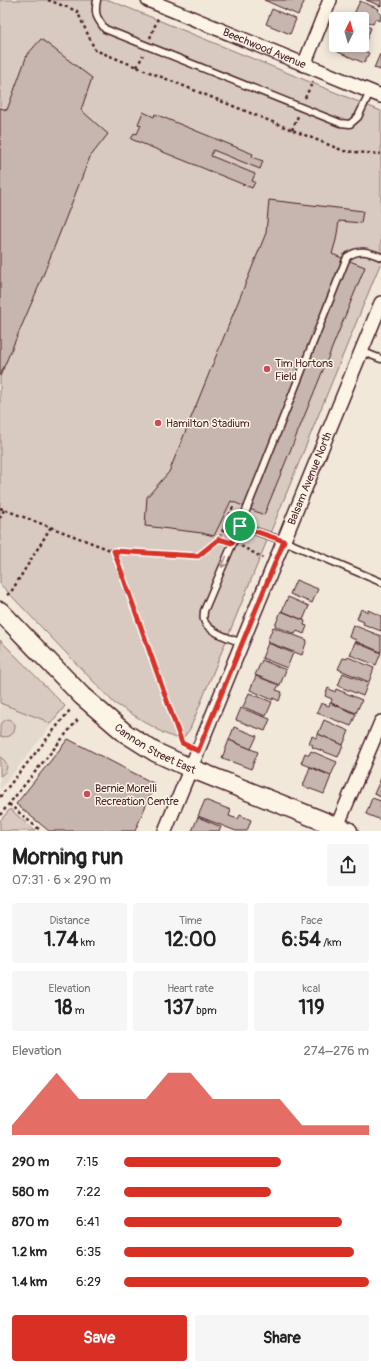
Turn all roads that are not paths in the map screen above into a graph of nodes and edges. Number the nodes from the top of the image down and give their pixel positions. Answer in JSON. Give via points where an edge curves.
{"nodes":[{"id":1,"x":97,"y":0,"type":"edge"},
{"id":2,"x":330,"y":0,"type":"edge"},
{"id":3,"x":151,"y":1,"type":"edge"},
{"id":4,"x":304,"y":65,"type":"junction"},
{"id":5,"x":375,"y":94,"type":"edge"},
{"id":6,"x":381,"y":257,"type":"edge"},
{"id":7,"x":381,"y":303,"type":"edge"},
{"id":8,"x":362,"y":351,"type":"junction"},
{"id":9,"x":381,"y":359,"type":"edge"},
{"id":10,"x":240,"y":526,"type":"junction"},
{"id":11,"x":284,"y":541,"type":"junction"},
{"id":12,"x":381,"y":582,"type":"edge"},
{"id":13,"x":0,"y":611,"type":"edge"},
{"id":14,"x":242,"y":643,"type":"junction"},
{"id":15,"x":381,"y":722,"type":"edge"},
{"id":16,"x":190,"y":768,"type":"junction"},
{"id":17,"x":340,"y":830,"type":"edge"},
{"id":18,"x":165,"y":831,"type":"edge"}],
"edges":[{"from":1,"to":5,"type":"lane","via":[[95,12],[105,29],[340,123],[350,124]]},
{"from":2,"to":4,"type":"street"},
{"from":3,"to":4,"type":"street","name":"Beechwood Avenue"},
{"from":4,"to":5,"type":"street","name":"Beechwood Avenue"},
{"from":6,"to":10,"type":"lane","via":[[363,251],[347,257]]},
{"from":7,"to":8,"type":"street","name":"Balsam Avenue North"},
{"from":8,"to":9,"type":"lane"},
{"from":8,"to":11,"type":"street","name":"Balsam Avenue North"},
{"from":10,"to":11,"type":"lane"},
{"from":10,"to":14,"type":"lane","one_way":true,"via":[[204,610],[203,620],[207,627],[215,632]]},
{"from":11,"to":12,"type":"lane"},
{"from":11,"to":14,"type":"street","name":"Balsam Avenue North"},
{"from":13,"to":16,"type":"main road","name":"Cannon Street East","via":[[82,696],[125,734],[155,752]]},
{"from":14,"to":16,"type":"street","name":"Balsam Avenue North"},
{"from":15,"to":17,"type":"street"},
{"from":16,"to":17,"type":"main road","name":"Cannon Street East"},
{"from":16,"to":18,"type":"street","name":"Balsam Avenue North"}]}
